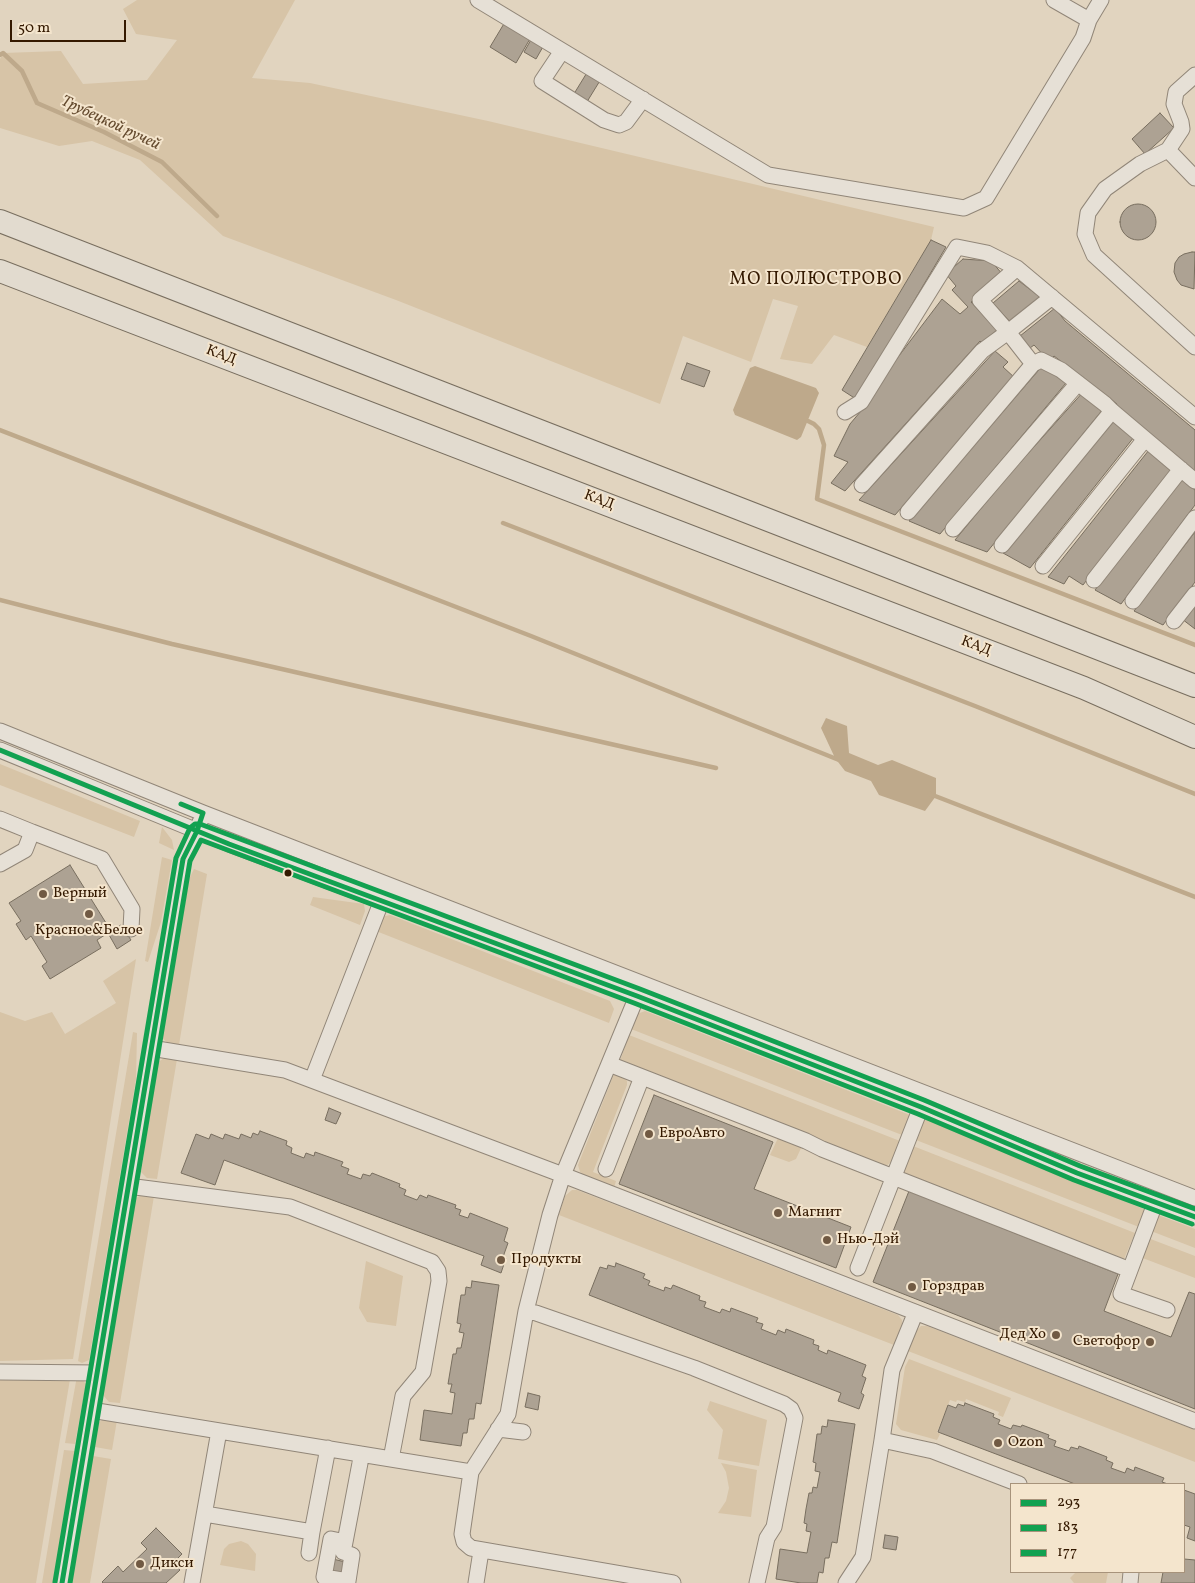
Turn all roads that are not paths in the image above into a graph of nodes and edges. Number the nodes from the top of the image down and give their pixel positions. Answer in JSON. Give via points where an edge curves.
{"nodes":[{"id":1,"x":478,"y":0,"type":"edge"},
{"id":2,"x":1054,"y":0,"type":"edge"},
{"id":3,"x":1101,"y":0,"type":"edge"},
{"id":4,"x":1090,"y":20,"type":"junction"},
{"id":5,"x":562,"y":50,"type":"junction"},
{"id":6,"x":1195,"y":74,"type":"edge"},
{"id":7,"x":643,"y":99,"type":"junction"},
{"id":8,"x":1168,"y":150,"type":"junction"},
{"id":9,"x":1195,"y":178,"type":"edge"},
{"id":10,"x":0,"y":221,"type":"edge"},
{"id":11,"x":1017,"y":268,"type":"junction"},
{"id":12,"x":0,"y":271,"type":"edge"},
{"id":13,"x":1052,"y":297,"type":"junction"},
{"id":14,"x":1008,"y":332,"type":"junction"},
{"id":15,"x":1195,"y":346,"type":"edge"},
{"id":16,"x":1033,"y":364,"type":"junction"},
{"id":17,"x":1078,"y":383,"type":"junction"},
{"id":18,"x":1112,"y":411,"type":"junction"},
{"id":19,"x":845,"y":412,"type":"dead end"},
{"id":20,"x":1195,"y":417,"type":"edge"},
{"id":21,"x":1145,"y":439,"type":"junction"},
{"id":22,"x":1181,"y":469,"type":"junction"},
{"id":23,"x":1195,"y":481,"type":"edge"},
{"id":24,"x":862,"y":485,"type":"dead end"},
{"id":25,"x":908,"y":512,"type":"dead end"},
{"id":26,"x":1195,"y":518,"type":"edge"},
{"id":27,"x":953,"y":529,"type":"dead end"},
{"id":28,"x":1002,"y":546,"type":"dead end"},
{"id":29,"x":1043,"y":566,"type":"dead end"},
{"id":30,"x":1094,"y":580,"type":"dead end"},
{"id":31,"x":1195,"y":594,"type":"edge"},
{"id":32,"x":1133,"y":601,"type":"dead end"},
{"id":33,"x":1174,"y":621,"type":"dead end"},
{"id":34,"x":1195,"y":686,"type":"edge"},
{"id":35,"x":0,"y":732,"type":"edge"},
{"id":36,"x":1195,"y":737,"type":"edge"},
{"id":37,"x":0,"y":750,"type":"edge"},
{"id":38,"x":203,"y":813,"type":"junction"},
{"id":39,"x":0,"y":819,"type":"edge"},
{"id":40,"x":197,"y":831,"type":"junction"},
{"id":41,"x":32,"y":832,"type":"junction"},
{"id":42,"x":0,"y":864,"type":"edge"},
{"id":43,"x":382,"y":900,"type":"junction"},
{"id":44,"x":131,"y":929,"type":"dead end"},
{"id":45,"x":637,"y":996,"type":"junction"},
{"id":46,"x":151,"y":1048,"type":"junction"},
{"id":47,"x":609,"y":1064,"type":"junction"},
{"id":48,"x":642,"y":1077,"type":"junction"},
{"id":49,"x":312,"y":1080,"type":"junction"},
{"id":50,"x":921,"y":1107,"type":"junction"},
{"id":51,"x":606,"y":1169,"type":"dead end"},
{"id":52,"x":563,"y":1175,"type":"junction"},
{"id":53,"x":893,"y":1178,"type":"junction"},
{"id":54,"x":128,"y":1186,"type":"junction"},
{"id":55,"x":1195,"y":1198,"type":"edge"},
{"id":56,"x":1156,"y":1201,"type":"junction"},
{"id":57,"x":1195,"y":1216,"type":"edge"},
{"id":58,"x":858,"y":1268,"type":"dead end"},
{"id":59,"x":1130,"y":1270,"type":"junction"},
{"id":60,"x":1167,"y":1310,"type":"dead end"},
{"id":61,"x":526,"y":1311,"type":"junction"},
{"id":62,"x":915,"y":1314,"type":"junction"},
{"id":63,"x":0,"y":1372,"type":"edge"},
{"id":64,"x":97,"y":1373,"type":"junction"},
{"id":65,"x":91,"y":1410,"type":"junction"},
{"id":66,"x":1195,"y":1422,"type":"edge"},
{"id":67,"x":498,"y":1429,"type":"junction"},
{"id":68,"x":219,"y":1431,"type":"junction"},
{"id":69,"x":523,"y":1432,"type":"dead end"},
{"id":70,"x":882,"y":1440,"type":"junction"},
{"id":71,"x":328,"y":1448,"type":"junction"},
{"id":72,"x":361,"y":1454,"type":"junction"},
{"id":73,"x":391,"y":1459,"type":"junction"},
{"id":74,"x":471,"y":1472,"type":"junction"},
{"id":75,"x":1016,"y":1483,"type":"edge"},
{"id":76,"x":205,"y":1514,"type":"junction"},
{"id":77,"x":312,"y":1532,"type":"junction"},
{"id":78,"x":345,"y":1542,"type":"dead end"},
{"id":79,"x":481,"y":1551,"type":"junction"},
{"id":80,"x":309,"y":1553,"type":"dead end"},
{"id":81,"x":62,"y":1583,"type":"edge"},
{"id":82,"x":192,"y":1583,"type":"edge"},
{"id":83,"x":476,"y":1583,"type":"edge"},
{"id":84,"x":673,"y":1583,"type":"edge"},
{"id":85,"x":757,"y":1583,"type":"edge"},
{"id":86,"x":846,"y":1583,"type":"edge"}],
"edges":[{"from":1,"to":5,"type":"street"},
{"from":2,"to":4,"type":"street"},
{"from":3,"to":4,"type":"street"},
{"from":4,"to":7,"type":"street","via":[[1083,38],[986,198],[964,208],[768,175]]},
{"from":5,"to":7,"type":"street"},
{"from":5,"to":7,"type":"street","via":[[542,82],[604,120],[618,125],[626,122]]},
{"from":6,"to":8,"type":"street","via":[[1176,92],[1174,104],[1182,129]]},
{"from":8,"to":9,"type":"street"},
{"from":8,"to":15,"type":"street","via":[[1140,164],[1104,189],[1088,213],[1085,234],[1094,255]]},
{"from":10,"to":34,"type":"highway"},
{"from":11,"to":13,"type":"street"},
{"from":11,"to":14,"type":"street","via":[[980,300]]},
{"from":11,"to":19,"type":"street","via":[[987,253],[957,247],[861,402]]},
{"from":12,"to":36,"type":"highway","name":"КАД","via":[[1084,688]]},
{"from":13,"to":14,"type":"street"},
{"from":13,"to":20,"type":"street"},
{"from":14,"to":16,"type":"street"},
{"from":14,"to":24,"type":"street","via":[[982,351]]},
{"from":16,"to":17,"type":"street","via":[[1041,360]]},
{"from":16,"to":25,"type":"street"},
{"from":17,"to":18,"type":"street"},
{"from":17,"to":27,"type":"street"},
{"from":18,"to":21,"type":"street"},
{"from":18,"to":28,"type":"street"},
{"from":21,"to":22,"type":"street"},
{"from":21,"to":29,"type":"street"},
{"from":22,"to":23,"type":"street"},
{"from":22,"to":30,"type":"street"},
{"from":26,"to":32,"type":"street"},
{"from":31,"to":33,"type":"street"},
{"from":35,"to":38,"type":"street"},
{"from":37,"to":40,"type":"street"},
{"from":38,"to":40,"type":"street"},
{"from":38,"to":55,"type":"street"},
{"from":39,"to":41,"type":"street"},
{"from":40,"to":43,"type":"street"},
{"from":40,"to":46,"type":"street","via":[[182,859]]},
{"from":41,"to":42,"type":"street","via":[[25,850]]},
{"from":41,"to":44,"type":"street","via":[[102,859],[132,909]]},
{"from":43,"to":45,"type":"street"},
{"from":43,"to":49,"type":"street"},
{"from":45,"to":47,"type":"street"},
{"from":45,"to":50,"type":"street"},
{"from":46,"to":49,"type":"street","via":[[256,1064]]},
{"from":46,"to":54,"type":"street"},
{"from":47,"to":48,"type":"street"},
{"from":47,"to":52,"type":"street"},
{"from":48,"to":51,"type":"street"},
{"from":48,"to":53,"type":"street","via":[[806,1140],[822,1150]]},
{"from":49,"to":52,"type":"street"},
{"from":50,"to":53,"type":"street"},
{"from":50,"to":56,"type":"street","via":[[1077,1173]]},
{"from":52,"to":61,"type":"street"},
{"from":52,"to":62,"type":"street"},
{"from":53,"to":58,"type":"street"},
{"from":53,"to":59,"type":"street"},
{"from":54,"to":64,"type":"street"},
{"from":54,"to":73,"type":"street","via":[[290,1208],[432,1262],[439,1280],[423,1372],[403,1396]]},
{"from":56,"to":57,"type":"street"},
{"from":56,"to":59,"type":"street"},
{"from":59,"to":60,"type":"street","via":[[1121,1294]]},
{"from":61,"to":67,"type":"street","via":[[508,1414]]},
{"from":61,"to":85,"type":"street","via":[[694,1368],[784,1404],[791,1410],[795,1418],[774,1526],[767,1538]]},
{"from":62,"to":66,"type":"street"},
{"from":62,"to":70,"type":"street","via":[[892,1370]]},
{"from":63,"to":64,"type":"street"},
{"from":64,"to":65,"type":"street"},
{"from":65,"to":68,"type":"street"},
{"from":65,"to":81,"type":"street"},
{"from":67,"to":69,"type":"street"},
{"from":67,"to":74,"type":"street"},
{"from":68,"to":71,"type":"street"},
{"from":68,"to":76,"type":"street"},
{"from":70,"to":75,"type":"street","via":[[933,1451]]},
{"from":70,"to":86,"type":"street","via":[[863,1557]]},
{"from":71,"to":72,"type":"street"},
{"from":71,"to":77,"type":"street"},
{"from":72,"to":73,"type":"street"},
{"from":72,"to":78,"type":"street"},
{"from":73,"to":74,"type":"street"},
{"from":74,"to":79,"type":"street","via":[[462,1534],[464,1542]]},
{"from":76,"to":77,"type":"street"},
{"from":76,"to":82,"type":"street"},
{"from":77,"to":80,"type":"street"},
{"from":79,"to":83,"type":"street"},
{"from":79,"to":84,"type":"street"}]}
